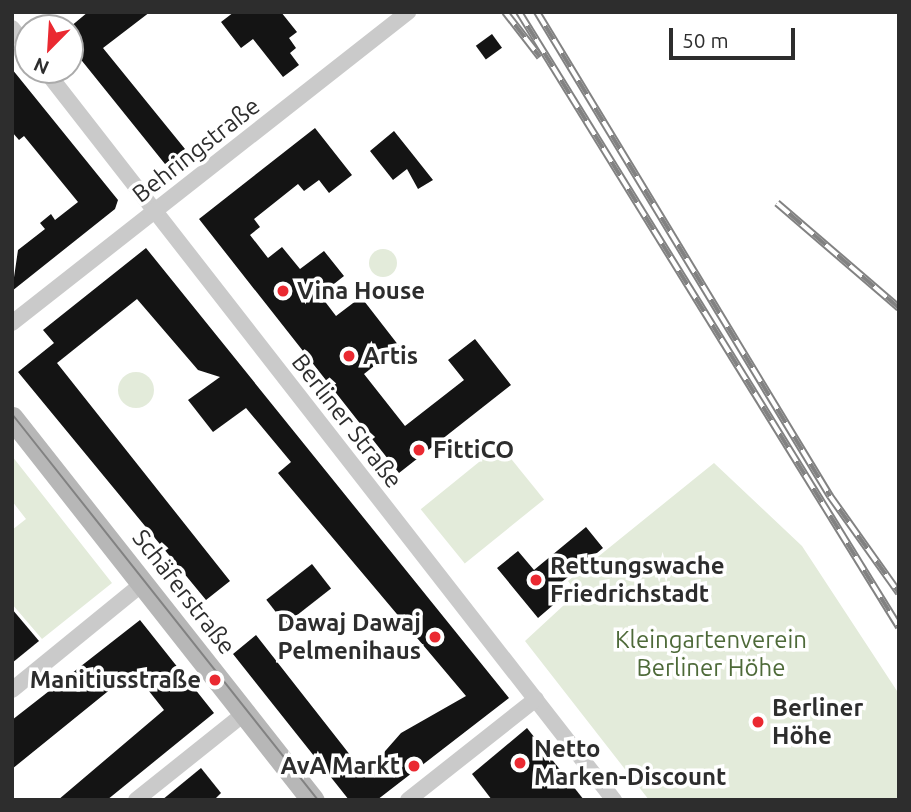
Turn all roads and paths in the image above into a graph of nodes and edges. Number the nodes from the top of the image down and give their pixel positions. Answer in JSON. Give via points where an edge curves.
{"nodes":[{"id":1,"x":408,"y":12,"type":"edge"},
{"id":2,"x":56,"y":84,"type":"edge"},
{"id":3,"x":155,"y":212,"type":"junction"},
{"id":4,"x":12,"y":323,"type":"edge"},
{"id":5,"x":12,"y":418,"type":"edge"},
{"id":6,"x":143,"y":583,"type":"junction"},
{"id":7,"x":12,"y":690,"type":"edge"},
{"id":8,"x":536,"y":699,"type":"junction"},
{"id":9,"x":245,"y":713,"type":"junction"},
{"id":10,"x":136,"y":800,"type":"edge"},
{"id":11,"x":313,"y":800,"type":"edge"},
{"id":12,"x":408,"y":800,"type":"edge"},
{"id":13,"x":614,"y":800,"type":"edge"}],
"edges":[{"from":1,"to":3,"type":"street","name":"Behringstraße"},
{"from":2,"to":3,"type":"street","name":"Berliner Straße"},
{"from":3,"to":4,"type":"street","name":"Behringstraße"},
{"from":3,"to":8,"type":"street","name":"Berliner Straße"},
{"from":5,"to":6,"type":"street","name":"Schäferstraße"},
{"from":6,"to":7,"type":"street"},
{"from":6,"to":9,"type":"street","name":"Schäferstraße"},
{"from":8,"to":12,"type":"street"},
{"from":8,"to":13,"type":"street","name":"Berliner Straße"},
{"from":9,"to":10,"type":"street"},
{"from":9,"to":11,"type":"street","name":"Schäferstraße"}]}
